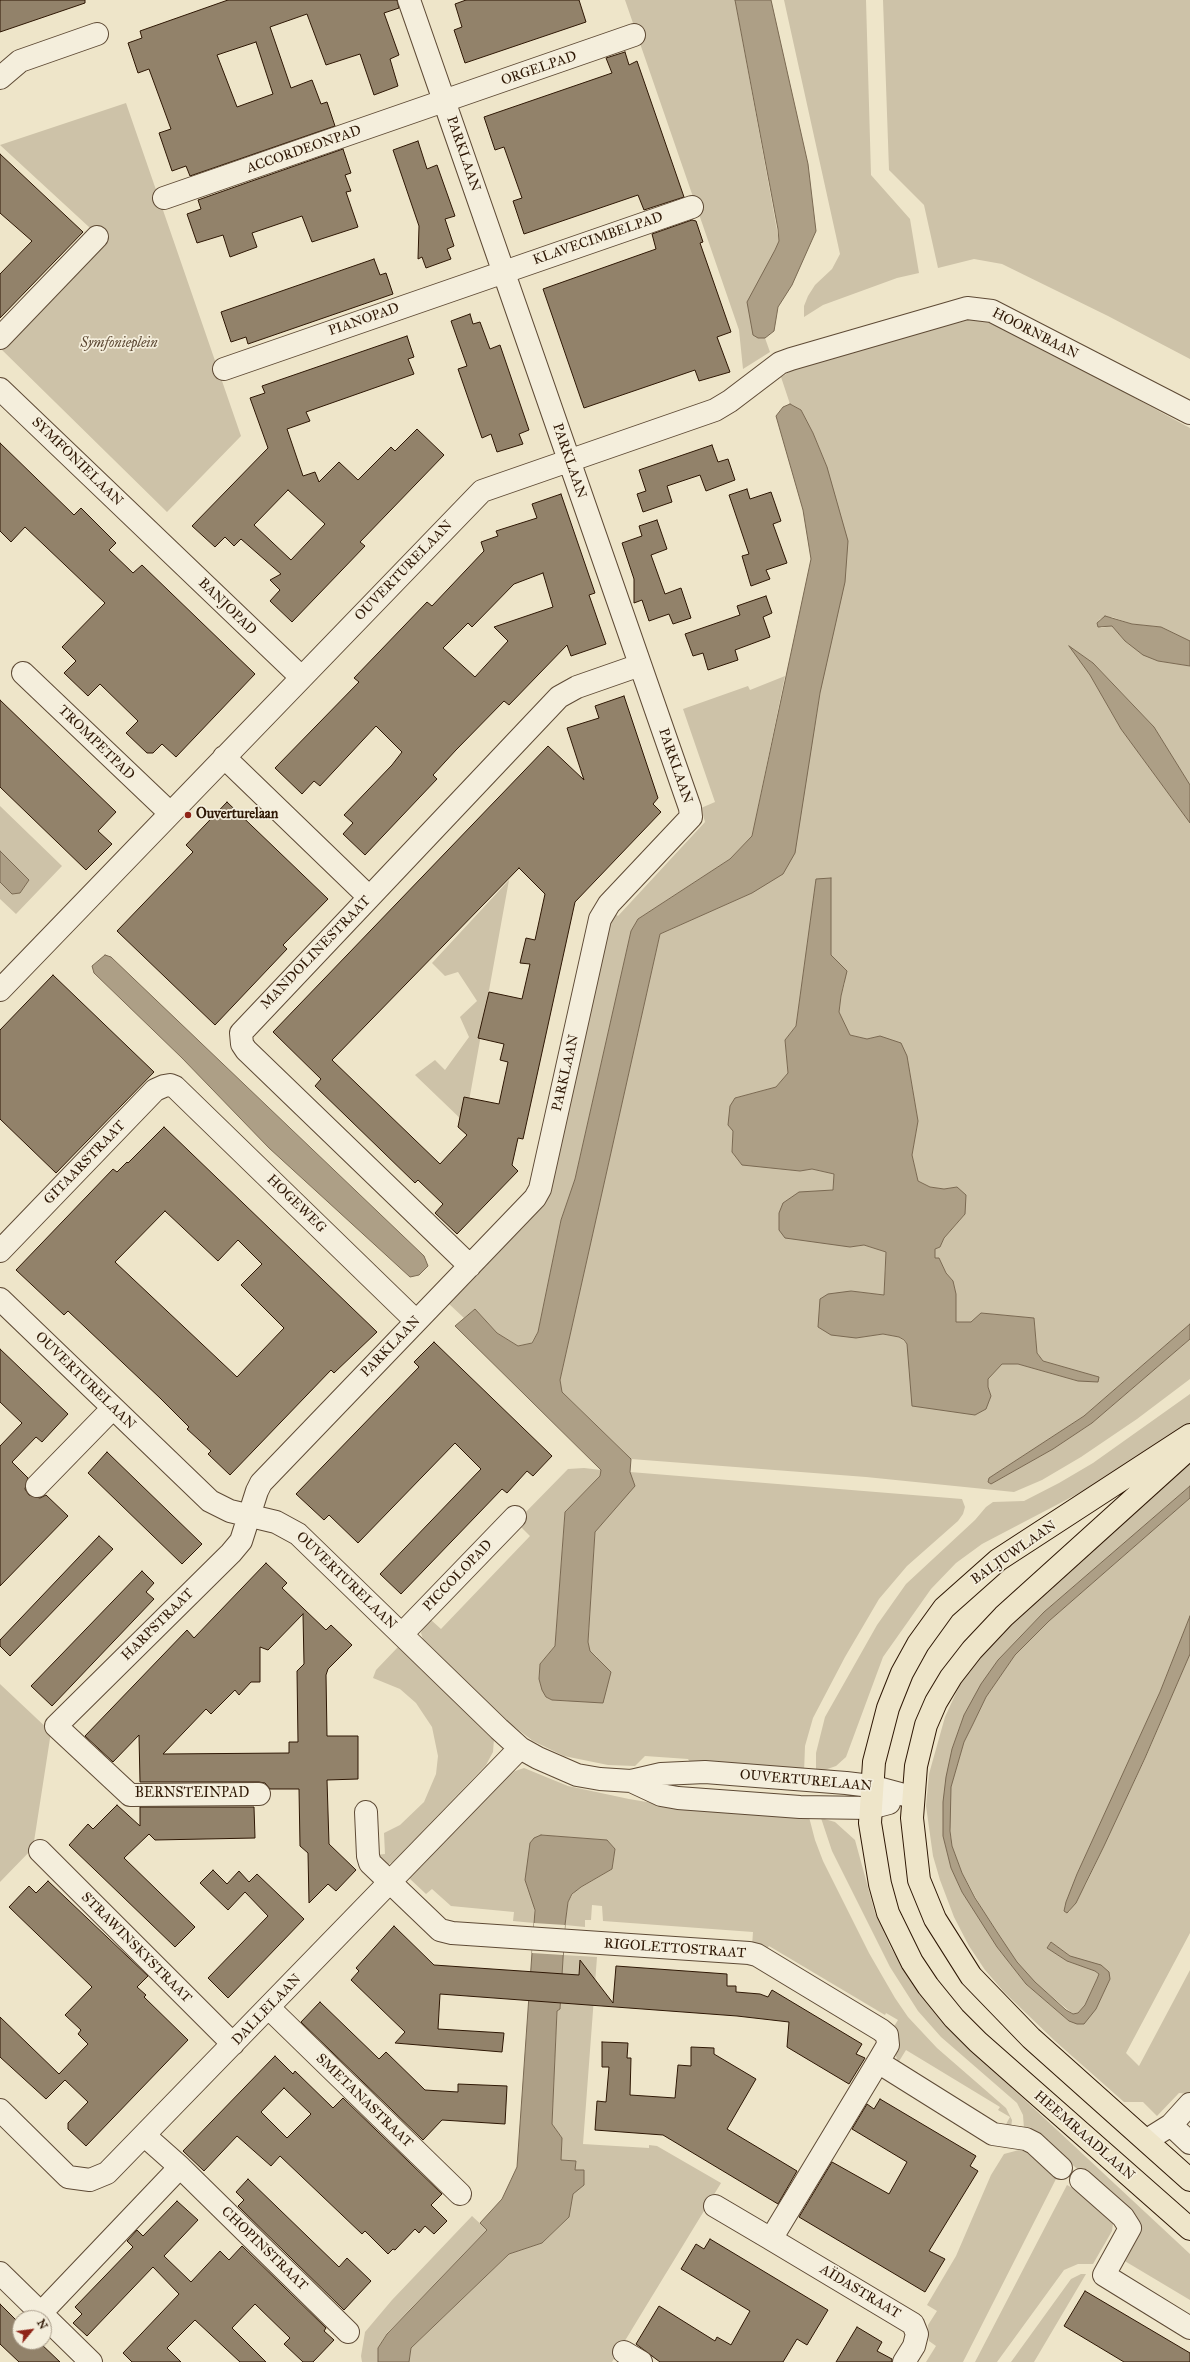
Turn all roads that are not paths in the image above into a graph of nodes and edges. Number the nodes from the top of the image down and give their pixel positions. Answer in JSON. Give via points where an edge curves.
{"nodes":[{"id":1,"x":409,"y":0,"type":"edge"},
{"id":2,"x":97,"y":34,"type":"dead end"},
{"id":3,"x":634,"y":35,"type":"dead end"},
{"id":4,"x":0,"y":78,"type":"edge"},
{"id":5,"x":445,"y":102,"type":"junction"},
{"id":6,"x":164,"y":198,"type":"dead end"},
{"id":7,"x":692,"y":207,"type":"dead end"},
{"id":8,"x":96,"y":237,"type":"dead end"},
{"id":9,"x":504,"y":272,"type":"junction"},
{"id":10,"x":0,"y":338,"type":"edge"},
{"id":11,"x":780,"y":364,"type":"joint"},
{"id":12,"x":224,"y":369,"type":"dead end"},
{"id":13,"x":0,"y":389,"type":"edge"},
{"id":14,"x":1190,"y":413,"type":"edge"},
{"id":15,"x":568,"y":460,"type":"junction"},
{"id":16,"x":154,"y":536,"type":"joint"},
{"id":17,"x":640,"y":665,"type":"junction"},
{"id":18,"x":23,"y":673,"type":"dead end"},
{"id":19,"x":301,"y":677,"type":"junction"},
{"id":20,"x":224,"y":757,"type":"junction"},
{"id":21,"x":170,"y":813,"type":"junction"},
{"id":22,"x":370,"y":897,"type":"junction"},
{"id":23,"x":0,"y":990,"type":"edge"},
{"id":24,"x":175,"y":1087,"type":"joint"},
{"id":25,"x":0,"y":1251,"type":"edge"},
{"id":26,"x":470,"y":1266,"type":"junction"},
{"id":27,"x":0,"y":1299,"type":"edge"},
{"id":28,"x":416,"y":1321,"type":"junction"},
{"id":29,"x":113,"y":1408,"type":"junction"},
{"id":30,"x":1190,"y":1435,"type":"edge"},
{"id":31,"x":1190,"y":1448,"type":"edge"},
{"id":32,"x":37,"y":1486,"type":"dead end"},
{"id":33,"x":249,"y":1516,"type":"junction"},
{"id":34,"x":515,"y":1517,"type":"dead end"},
{"id":35,"x":402,"y":1634,"type":"junction"},
{"id":36,"x":56,"y":1726,"type":"joint"},
{"id":37,"x":520,"y":1748,"type":"junction"},
{"id":38,"x":631,"y":1781,"type":"junction"},
{"id":39,"x":871,"y":1786,"type":"junction"},
{"id":40,"x":259,"y":1794,"type":"dead end"},
{"id":41,"x":912,"y":1797,"type":"junction"},
{"id":42,"x":870,"y":1808,"type":"junction"},
{"id":43,"x":366,"y":1812,"type":"dead end"},
{"id":44,"x":40,"y":1851,"type":"dead end"},
{"id":45,"x":389,"y":1882,"type":"junction"},
{"id":46,"x":269,"y":2008,"type":"junction"},
{"id":47,"x":978,"y":2042,"type":"joint"},
{"id":48,"x":233,"y":2044,"type":"junction"},
{"id":49,"x":878,"y":2062,"type":"junction"},
{"id":50,"x":1190,"y":2104,"type":"edge"},
{"id":51,"x":0,"y":2110,"type":"edge"},
{"id":52,"x":1170,"y":2125,"type":"junction"},
{"id":53,"x":145,"y":2136,"type":"junction"},
{"id":54,"x":1147,"y":2140,"type":"junction"},
{"id":55,"x":1190,"y":2143,"type":"edge"},
{"id":56,"x":180,"y":2167,"type":"junction"},
{"id":57,"x":1061,"y":2168,"type":"dead end"},
{"id":58,"x":1081,"y":2180,"type":"dead end"},
{"id":59,"x":1190,"y":2180,"type":"edge"},
{"id":60,"x":460,"y":2194,"type":"dead end"},
{"id":61,"x":715,"y":2206,"type":"dead end"},
{"id":62,"x":1190,"y":2229,"type":"edge"},
{"id":63,"x":771,"y":2239,"type":"junction"},
{"id":64,"x":0,"y":2273,"type":"edge"},
{"id":65,"x":38,"y":2310,"type":"edge"},
{"id":66,"x":44,"y":2310,"type":"edge"},
{"id":67,"x":52,"y":2324,"type":"edge"},
{"id":68,"x":1190,"y":2328,"type":"edge"},
{"id":69,"x":348,"y":2332,"type":"dead end"},
{"id":70,"x":91,"y":2362,"type":"edge"},
{"id":71,"x":904,"y":2362,"type":"edge"}],
"edges":[{"from":1,"to":5,"type":"street","name":"PARKLAAN"},
{"from":2,"to":4,"type":"street","via":[[20,61]]},
{"from":3,"to":5,"type":"street","name":"ORGELPAD"},
{"from":5,"to":6,"type":"street","name":"ACCORDEONPAD"},
{"from":5,"to":9,"type":"street","name":"PARKLAAN"},
{"from":7,"to":9,"type":"street","name":"KLAVECIMBELPAD"},
{"from":8,"to":10,"type":"street"},
{"from":9,"to":12,"type":"street","name":"PIANOPAD"},
{"from":9,"to":15,"type":"street","name":"PARKLAAN"},
{"from":11,"to":14,"type":"street","name":"HOORNBAAN","via":[[967,308],[983,309]]},
{"from":11,"to":15,"type":"street","name":"OUVERTURELAAN","via":[[715,410]]},
{"from":13,"to":16,"type":"street","name":"SYMFONIELAAN"},
{"from":15,"to":17,"type":"street","name":"PARKLAAN"},
{"from":15,"to":19,"type":"street","name":"OUVERTURELAAN","via":[[482,491]]},
{"from":16,"to":19,"type":"street","name":"BANJOPAD"},
{"from":17,"to":22,"type":"street","name":"MANDOLINESTRAAT","via":[[577,687],[559,697]]},
{"from":17,"to":26,"type":"street","name":"PARKLAAN","via":[[691,817],[604,911],[540,1189],[535,1198]]},
{"from":18,"to":21,"type":"street","name":"TROMPETPAD"},
{"from":19,"to":20,"type":"street","name":"OUVERTURELAAN"},
{"from":20,"to":21,"type":"street","name":"OUVERTURELAAN"},
{"from":20,"to":22,"type":"street"},
{"from":21,"to":23,"type":"street","name":"OUVERTURELAAN"},
{"from":22,"to":26,"type":"street","name":"MANDOLINESTRAAT","via":[[244,1028],[240,1039],[242,1044]]},
{"from":24,"to":25,"type":"street","name":"GITAARSTRAAT","via":[[164,1086],[155,1090]]},
{"from":24,"to":28,"type":"street","name":"HOGEWEG"},
{"from":26,"to":28,"type":"street","name":"PARKLAAN"},
{"from":27,"to":29,"type":"street","name":"OUVERTURELAAN"},
{"from":28,"to":33,"type":"street","name":"PARKLAAN","via":[[262,1483]]},
{"from":29,"to":32,"type":"street"},
{"from":29,"to":33,"type":"street","name":"OUVERTURELAAN","via":[[210,1501],[218,1507]]},
{"from":30,"to":39,"type":"main road","name":"BALJUWLAAN","via":[[998,1560],[944,1608],[918,1644],[888,1708],[878,1740]]},
{"from":31,"to":41,"type":"main road","via":[[1004,1616],[972,1650],[947,1683],[926,1725]]},
{"from":33,"to":35,"type":"street","name":"OUVERTURELAAN","via":[[276,1522],[298,1534]]},
{"from":33,"to":36,"type":"street","name":"HARPSTRAAT","via":[[241,1541],[231,1553]]},
{"from":34,"to":35,"type":"street","name":"PICCOLOPAD"},
{"from":35,"to":37,"type":"street","name":"OUVERTURELAAN"},
{"from":36,"to":40,"type":"street","name":"BERNSTEINPAD","via":[[130,1795]]},
{"from":37,"to":38,"type":"street","name":"OUVERTURELAAN","via":[[577,1775]]},
{"from":37,"to":45,"type":"street","name":"DALLELAAN"},
{"from":38,"to":39,"type":"street","name":"OUVERTURELAAN","via":[[661,1774],[705,1772]]},
{"from":38,"to":42,"type":"street","name":"OUVERTURELAAN","via":[[678,1798],[800,1807]]},
{"from":39,"to":41,"type":"street","name":"OUVERTURELAAN"},
{"from":39,"to":42,"type":"main road","name":"BALJUWLAAN"},
{"from":41,"to":42,"type":"street","name":"OUVERTURELAAN"},
{"from":41,"to":54,"type":"main road","via":[[913,1838],[919,1880],[935,1918],[971,1976],[1031,2038]]},
{"from":42,"to":47,"type":"main road","name":"BALJUWLAAN","via":[[872,1841],[880,1884],[898,1936],[928,1986]]},
{"from":43,"to":45,"type":"street","name":"RIGOLETTOSTRAAT","via":[[370,1863]]},
{"from":44,"to":48,"type":"street","name":"STRAWINSKYSTRAAT"},
{"from":45,"to":46,"type":"street","name":"DALLELAAN"},
{"from":45,"to":49,"type":"street","name":"RIGOLETTOSTRAAT","via":[[430,1922],[446,1932],[757,1955],[887,2035],[888,2045]]},
{"from":46,"to":48,"type":"street","name":"DALLELAAN"},
{"from":46,"to":60,"type":"street","name":"SMETANASTRAAT"},
{"from":47,"to":62,"type":"main road","name":"HEEMRAADLAAN"},
{"from":48,"to":53,"type":"street","name":"DALLELAAN"},
{"from":49,"to":57,"type":"street","via":[[993,2134],[1026,2139],[1034,2143]]},
{"from":49,"to":63,"type":"street"},
{"from":50,"to":52,"type":"street"},
{"from":51,"to":53,"type":"street","name":"DALLELAAN","via":[[68,2177],[90,2180],[107,2173]]},
{"from":52,"to":54,"type":"street"},
{"from":52,"to":55,"type":"street"},
{"from":53,"to":56,"type":"street","name":"CHOPINSTRAAT"},
{"from":54,"to":59,"type":"main road"},
{"from":56,"to":66,"type":"street"},
{"from":56,"to":69,"type":"street","name":"CHOPINSTRAAT"},
{"from":58,"to":68,"type":"street","via":[[1123,2218],[1130,2228],[1104,2275]]},
{"from":61,"to":63,"type":"street","name":"AÏDASTRAAT"},
{"from":63,"to":71,"type":"street","name":"AÏDASTRAAT","via":[[913,2324],[917,2334],[914,2346]]},
{"from":64,"to":65,"type":"street"},
{"from":67,"to":70,"type":"street"}]}
